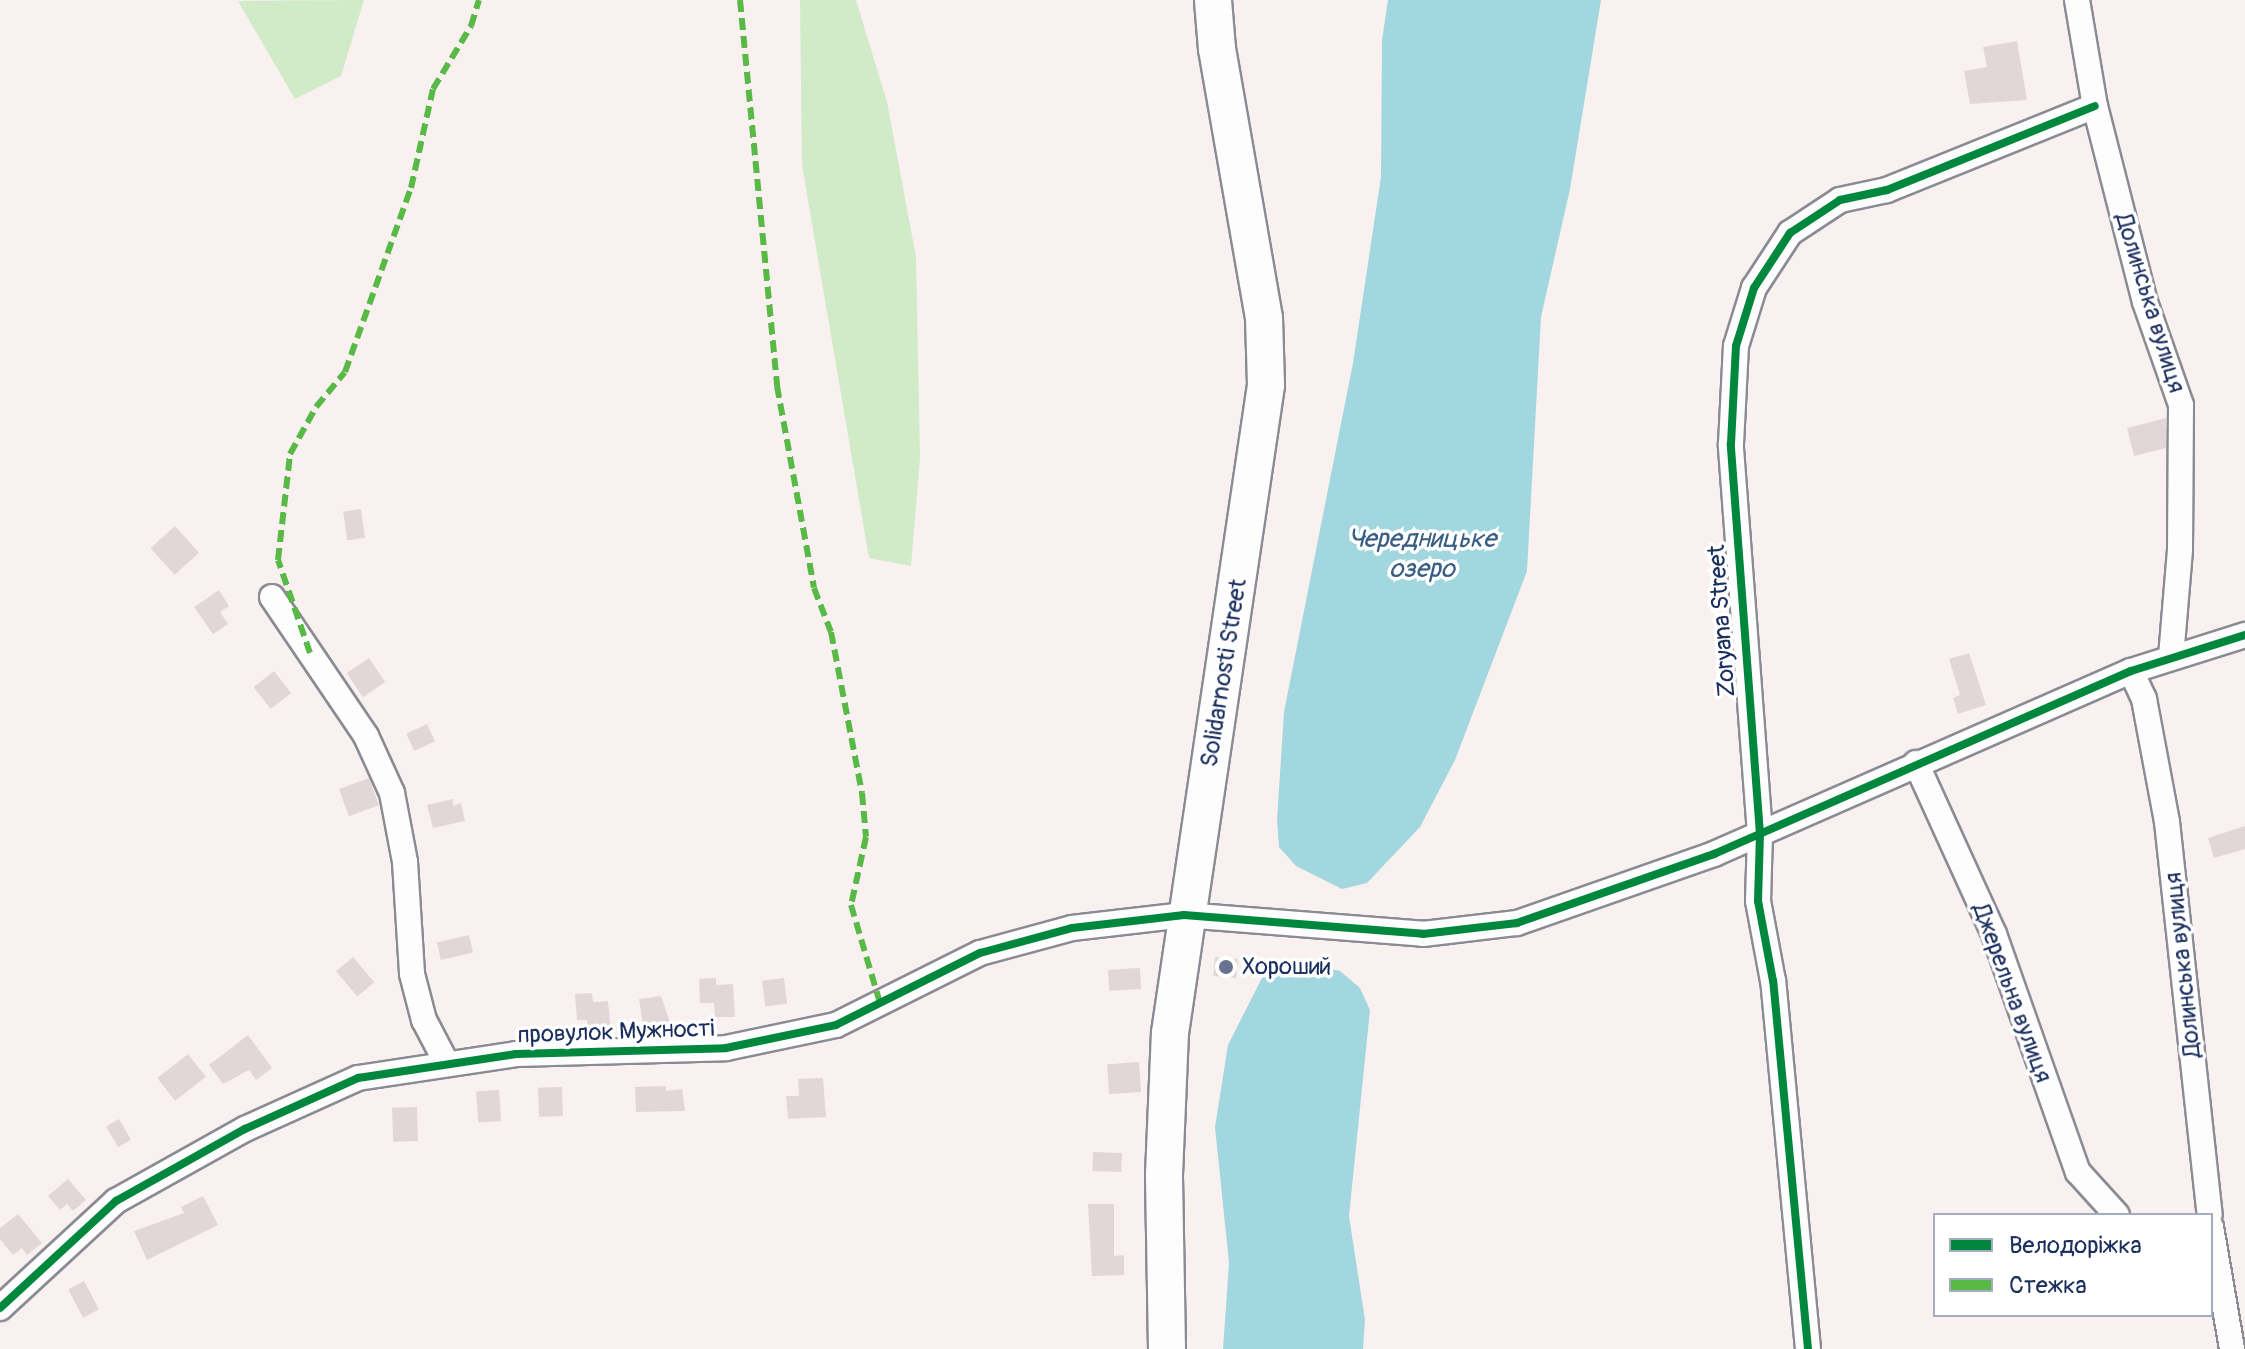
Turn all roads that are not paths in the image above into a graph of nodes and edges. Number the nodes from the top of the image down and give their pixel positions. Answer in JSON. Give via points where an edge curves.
{"nodes":[{"id":1,"x":1213,"y":0,"type":"edge"},
{"id":2,"x":2077,"y":0,"type":"edge"},
{"id":3,"x":2095,"y":106,"type":"junction"},
{"id":4,"x":272,"y":597,"type":"dead end"},
{"id":5,"x":2245,"y":635,"type":"edge"},
{"id":6,"x":2171,"y":657,"type":"junction"},
{"id":7,"x":2131,"y":671,"type":"junction"},
{"id":8,"x":1916,"y":763,"type":"junction"},
{"id":9,"x":1760,"y":834,"type":"junction"},
{"id":10,"x":1184,"y":915,"type":"junction"},
{"id":11,"x":447,"y":1064,"type":"junction"},
{"id":12,"x":2115,"y":1213,"type":"edge"},
{"id":13,"x":2210,"y":1213,"type":"edge"},
{"id":14,"x":2213,"y":1241,"type":"edge"},
{"id":15,"x":0,"y":1308,"type":"edge"},
{"id":16,"x":2211,"y":1317,"type":"edge"},
{"id":17,"x":1167,"y":1349,"type":"edge"},
{"id":18,"x":1808,"y":1349,"type":"edge"},
{"id":19,"x":2229,"y":1349,"type":"edge"}],
"edges":[{"from":1,"to":10,"type":"main road","name":"Solidarnosti Street","via":[[1264,318],[1266,385],[1256,479]]},
{"from":2,"to":3,"type":"street","name":"Долинська вулиця"},
{"from":3,"to":6,"type":"street","name":"Долинська вулиця","via":[[2145,302],[2181,405],[2180,550]]},
{"from":3,"to":9,"type":"street","name":"Zoryana Street","via":[[1887,190],[1840,200],[1790,233],[1754,288],[1736,346],[1731,444]]},
{"from":4,"to":11,"type":"street","via":[[366,736],[392,793],[405,862],[412,974],[424,1020]]},
{"from":5,"to":6,"type":"street","name":"провулок Мужності"},
{"from":6,"to":7,"type":"street","name":"провулок Мужності"},
{"from":7,"to":8,"type":"street","name":"провулок Мужності"},
{"from":7,"to":13,"type":"street","name":"Долинська вулиця","via":[[2144,699],[2167,822]]},
{"from":8,"to":9,"type":"street","name":"провулок Мужності"},
{"from":8,"to":12,"type":"street","name":"Джерельна вулиця","via":[[1994,934],[2078,1172]]},
{"from":9,"to":10,"type":"street","name":"провулок Мужності","via":[[1517,923],[1423,934]]},
{"from":9,"to":18,"type":"street","name":"Zoryana Street","via":[[1758,901],[1773,981]]},
{"from":10,"to":11,"type":"street","name":"провулок Мужності","via":[[1072,928],[980,953],[836,1025],[726,1048],[516,1054]]},
{"from":10,"to":17,"type":"main road","name":"Solidarnosti Street","via":[[1170,1033],[1164,1175]]},
{"from":11,"to":15,"type":"street","name":"провулок Мужності","via":[[358,1078],[245,1129],[116,1201]]},
{"from":14,"to":19,"type":"street"},
{"from":16,"to":19,"type":"street"}]}
